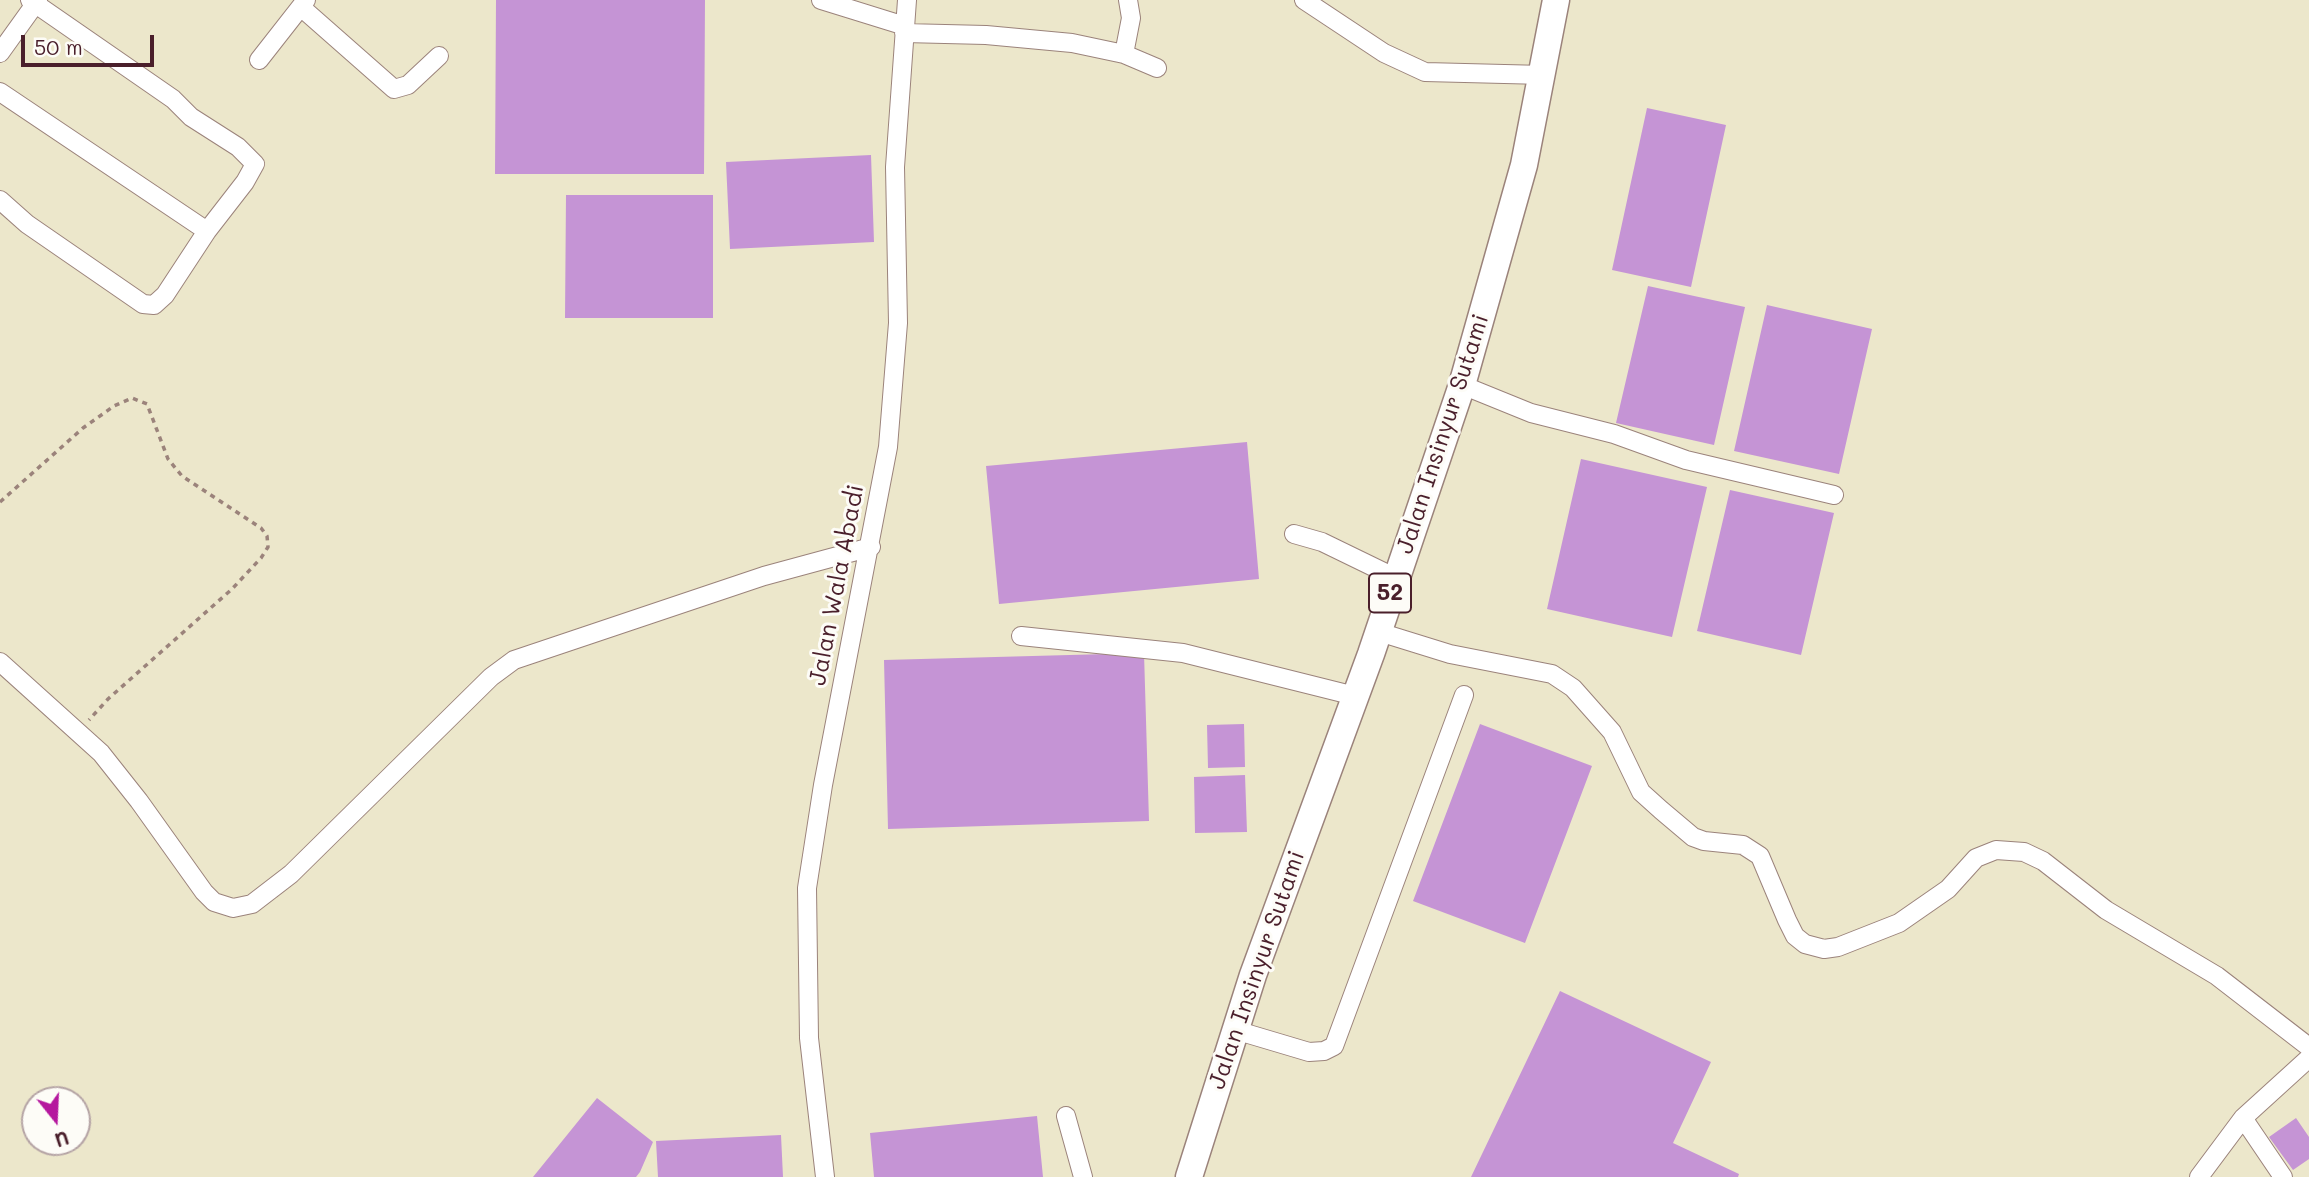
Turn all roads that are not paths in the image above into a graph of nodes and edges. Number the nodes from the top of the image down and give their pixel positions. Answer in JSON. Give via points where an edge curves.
{"nodes":[{"id":1,"x":821,"y":0,"type":"edge"},
{"id":2,"x":907,"y":0,"type":"edge"},
{"id":3,"x":1128,"y":0,"type":"edge"},
{"id":4,"x":1304,"y":0,"type":"edge"},
{"id":5,"x":1556,"y":0,"type":"edge"},
{"id":6,"x":35,"y":1,"type":"edge"},
{"id":7,"x":304,"y":4,"type":"edge"},
{"id":8,"x":905,"y":29,"type":"junction"},
{"id":9,"x":0,"y":53,"type":"edge"},
{"id":10,"x":1124,"y":54,"type":"junction"},
{"id":11,"x":439,"y":56,"type":"dead end"},
{"id":12,"x":259,"y":60,"type":"dead end"},
{"id":13,"x":1157,"y":68,"type":"dead end"},
{"id":14,"x":1544,"y":75,"type":"junction"},
{"id":15,"x":0,"y":92,"type":"edge"},
{"id":16,"x":0,"y":200,"type":"edge"},
{"id":17,"x":207,"y":231,"type":"junction"},
{"id":18,"x":1462,"y":385,"type":"junction"},
{"id":19,"x":1834,"y":495,"type":"dead end"},
{"id":20,"x":1294,"y":534,"type":"dead end"},
{"id":21,"x":871,"y":547,"type":"junction"},
{"id":22,"x":1394,"y":578,"type":"junction"},
{"id":23,"x":1379,"y":632,"type":"junction"},
{"id":24,"x":1021,"y":636,"type":"dead end"},
{"id":25,"x":0,"y":662,"type":"edge"},
{"id":26,"x":1464,"y":695,"type":"dead end"},
{"id":27,"x":1355,"y":696,"type":"junction"},
{"id":28,"x":1235,"y":1030,"type":"junction"},
{"id":29,"x":2309,"y":1047,"type":"edge"},
{"id":30,"x":2309,"y":1058,"type":"edge"},
{"id":31,"x":1066,"y":1115,"type":"dead end"},
{"id":32,"x":2243,"y":1118,"type":"junction"},
{"id":33,"x":825,"y":1177,"type":"edge"},
{"id":34,"x":1083,"y":1177,"type":"edge"},
{"id":35,"x":1189,"y":1177,"type":"edge"},
{"id":36,"x":2199,"y":1177,"type":"edge"},
{"id":37,"x":2283,"y":1177,"type":"edge"}],
"edges":[{"from":1,"to":8,"type":"street"},
{"from":2,"to":8,"type":"street","name":"Jalan Wala Abadi"},
{"from":3,"to":10,"type":"street","via":[[1131,18]]},
{"from":4,"to":14,"type":"street","via":[[1384,53],[1425,72]]},
{"from":5,"to":14,"type":"highway","name":"Jalan Insinyur Sutami","number":"52"},
{"from":6,"to":9,"type":"street"},
{"from":6,"to":17,"type":"street","via":[[254,161],[245,182]]},
{"from":7,"to":11,"type":"street","via":[[394,89],[408,85]]},
{"from":7,"to":12,"type":"street"},
{"from":8,"to":10,"type":"street","via":[[1072,43]]},
{"from":8,"to":21,"type":"street","name":"Jalan Wala Abadi","via":[[895,167],[898,323],[888,447]]},
{"from":10,"to":13,"type":"street"},
{"from":14,"to":18,"type":"highway","name":"Jalan Insinyur Sutami","number":"52","via":[[1524,165]]},
{"from":15,"to":17,"type":"street"},
{"from":16,"to":17,"type":"street","via":[[27,224],[149,306],[165,295]]},
{"from":18,"to":19,"type":"street","via":[[1531,413],[1614,434],[1686,460]]},
{"from":18,"to":22,"type":"highway","name":"Jalan Insinyur Sutami","number":"52"},
{"from":20,"to":22,"type":"street","via":[[1322,542]]},
{"from":21,"to":25,"type":"street","via":[[765,576],[514,660],[491,677],[291,874],[243,907],[223,906],[204,892],[101,753]]},
{"from":21,"to":33,"type":"street","name":"Jalan Wala Abadi","via":[[807,888],[809,1038]]},
{"from":22,"to":23,"type":"highway","name":"Jalan Insinyur Sutami","number":"52"},
{"from":23,"to":27,"type":"highway","name":"Jalan Insinyur Sutami","number":"52"},
{"from":23,"to":29,"type":"street","via":[[1450,654],[1552,674],[1573,688],[1612,732],[1641,792],[1661,810],[1693,837],[1743,845],[1760,856],[1795,936],[1805,944],[1838,947],[1899,923],[1948,889],[1976,858],[1996,850],[2025,852],[2106,910],[2217,976]]},
{"from":24,"to":27,"type":"street","via":[[1183,653]]},
{"from":26,"to":28,"type":"street","via":[[1334,1046],[1308,1052]]},
{"from":27,"to":28,"type":"highway","name":"Jalan Insinyur Sutami","number":"52"},
{"from":28,"to":35,"type":"highway","name":"Jalan Insinyur Sutami","number":"52"},
{"from":30,"to":32,"type":"street"},
{"from":31,"to":34,"type":"street"},
{"from":32,"to":36,"type":"street"},
{"from":32,"to":37,"type":"street"}]}
